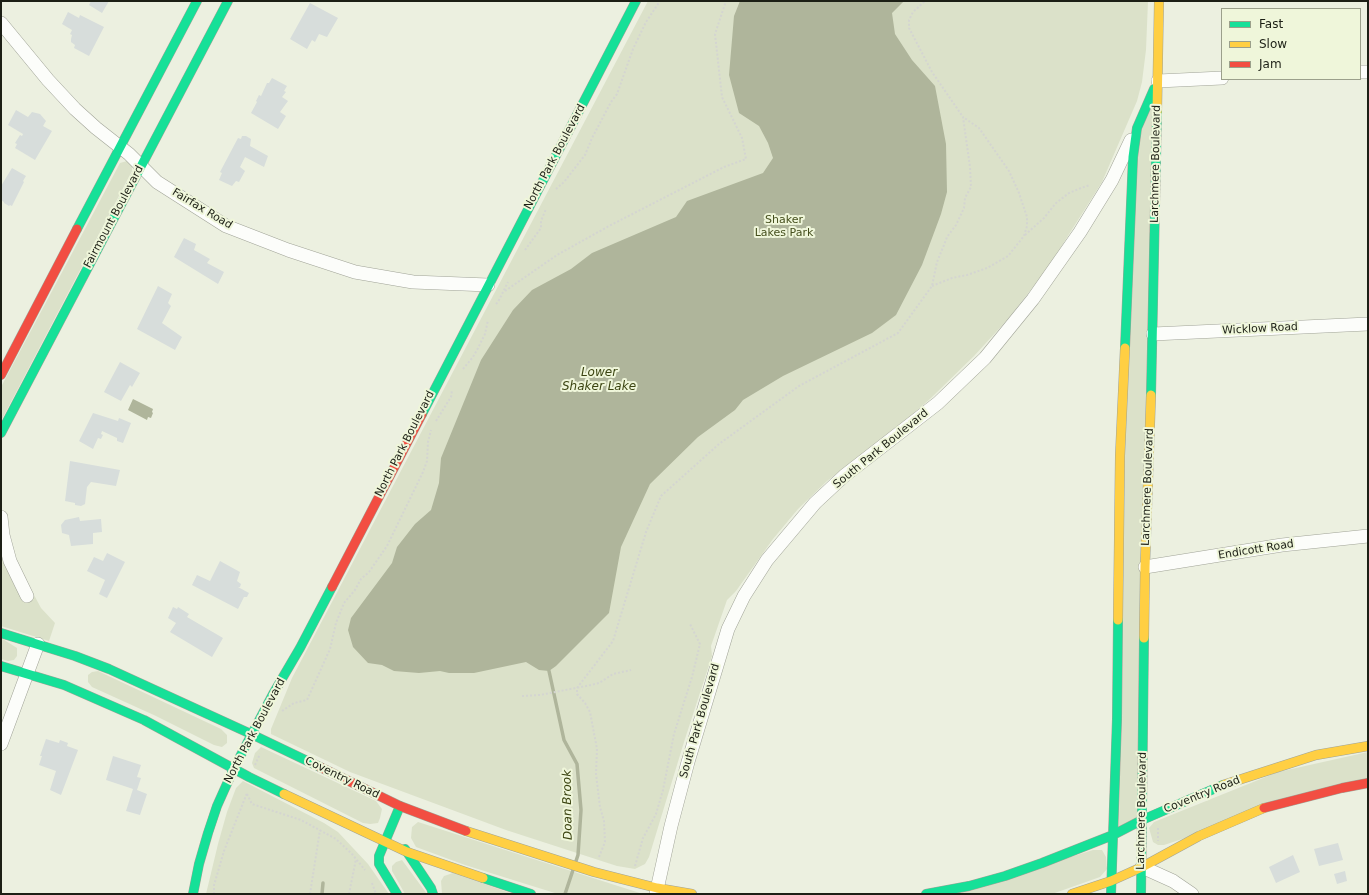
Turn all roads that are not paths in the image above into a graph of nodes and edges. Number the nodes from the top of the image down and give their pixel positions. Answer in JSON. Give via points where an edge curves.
{"nodes":[{"id":1,"x":197,"y":1,"type":"edge"},
{"id":2,"x":228,"y":1,"type":"edge"},
{"id":3,"x":636,"y":1,"type":"edge"},
{"id":4,"x":1159,"y":1,"type":"edge"},
{"id":5,"x":1,"y":23,"type":"edge"},
{"id":6,"x":1221,"y":78,"type":"edge"},
{"id":7,"x":1158,"y":81,"type":"junction"},
{"id":8,"x":1137,"y":128,"type":"junction"},
{"id":9,"x":120,"y":148,"type":"junction"},
{"id":10,"x":141,"y":166,"type":"junction"},
{"id":11,"x":1155,"y":218,"type":"junction"},
{"id":12,"x":1137,"y":220,"type":"junction"},
{"id":13,"x":488,"y":285,"type":"junction"},
{"id":14,"x":1368,"y":324,"type":"edge"},
{"id":15,"x":1153,"y":334,"type":"junction"},
{"id":16,"x":1,"y":375,"type":"edge"},
{"id":17,"x":1,"y":433,"type":"edge"},
{"id":18,"x":1,"y":517,"type":"edge"},
{"id":19,"x":1368,"y":536,"type":"edge"},
{"id":20,"x":1145,"y":567,"type":"junction"},
{"id":21,"x":27,"y":596,"type":"dead end"},
{"id":22,"x":1,"y":633,"type":"edge"},
{"id":23,"x":38,"y":644,"type":"junction"},
{"id":24,"x":1,"y":666,"type":"edge"},
{"id":25,"x":27,"y":674,"type":"junction"},
{"id":26,"x":252,"y":734,"type":"junction"},
{"id":27,"x":1,"y":744,"type":"edge"},
{"id":28,"x":1368,"y":746,"type":"edge"},
{"id":29,"x":234,"y":768,"type":"junction"},
{"id":30,"x":1368,"y":784,"type":"edge"},
{"id":31,"x":400,"y":806,"type":"junction"},
{"id":32,"x":1142,"y":820,"type":"junction"},
{"id":33,"x":389,"y":832,"type":"junction"},
{"id":34,"x":1113,"y":835,"type":"junction"},
{"id":35,"x":385,"y":842,"type":"junction"},
{"id":36,"x":407,"y":852,"type":"junction"},
{"id":37,"x":1142,"y":867,"type":"junction"},
{"id":38,"x":1111,"y":881,"type":"junction"},
{"id":39,"x":656,"y":891,"type":"edge"},
{"id":40,"x":193,"y":894,"type":"edge"},
{"id":41,"x":397,"y":894,"type":"edge"},
{"id":42,"x":433,"y":894,"type":"edge"},
{"id":43,"x":531,"y":894,"type":"edge"},
{"id":44,"x":692,"y":894,"type":"edge"},
{"id":45,"x":926,"y":894,"type":"edge"},
{"id":46,"x":1072,"y":894,"type":"edge"},
{"id":47,"x":1111,"y":894,"type":"edge"},
{"id":48,"x":1141,"y":894,"type":"edge"},
{"id":49,"x":1192,"y":894,"type":"edge"}],
"edges":[{"from":1,"to":9,"type":"main road"},
{"from":2,"to":10,"type":"main road","name":"Fairmount Boulevard"},
{"from":3,"to":13,"type":"main road","name":"North Park Boulevard"},
{"from":4,"to":7,"type":"main road","name":"Larchmere Boulevard"},
{"from":5,"to":9,"type":"street","name":"Fairfax Road","via":[[48,80]]},
{"from":6,"to":7,"type":"street"},
{"from":7,"to":8,"type":"main road","name":"South Park Boulevard"},
{"from":7,"to":11,"type":"main road","name":"Larchmere Boulevard"},
{"from":8,"to":12,"type":"main road","name":"Larchmere Boulevard","via":[[1133,157]]},
{"from":8,"to":39,"type":"street","name":"South Park Boulevard","via":[[1112,180],[1080,232],[1033,299],[985,358],[938,403],[844,476],[815,503],[767,560],[744,596],[729,625],[706,702],[671,826]]},
{"from":9,"to":10,"type":"street","name":"Fairfax Road"},
{"from":9,"to":16,"type":"main road"},
{"from":10,"to":13,"type":"street","name":"Fairfax Road","via":[[157,182],[226,226],[288,250],[355,272],[413,282]]},
{"from":10,"to":17,"type":"main road","name":"Fairmount Boulevard"},
{"from":11,"to":12,"type":"main road"},
{"from":11,"to":15,"type":"main road","name":"Larchmere Boulevard"},
{"from":12,"to":34,"type":"main road","name":"Larchmere Boulevard","via":[[1120,456]]},
{"from":13,"to":26,"type":"main road","name":"North Park Boulevard","via":[[300,648]]},
{"from":14,"to":15,"type":"street","name":"Wicklow Road"},
{"from":15,"to":20,"type":"main road","name":"Larchmere Boulevard"},
{"from":18,"to":21,"type":"street","via":[[10,561]]},
{"from":19,"to":20,"type":"street","name":"Endicott Road","via":[[1282,545]]},
{"from":20,"to":32,"type":"main road","name":"Larchmere Boulevard"},
{"from":22,"to":23,"type":"main road","name":"Coventry Road"},
{"from":23,"to":25,"type":"street"},
{"from":23,"to":26,"type":"main road","name":"Coventry Road","via":[[109,669]]},
{"from":24,"to":25,"type":"main road"},
{"from":25,"to":27,"type":"street"},
{"from":25,"to":29,"type":"main road","via":[[64,685],[144,720]]},
{"from":26,"to":29,"type":"main road","name":"North Park Boulevard"},
{"from":26,"to":31,"type":"main road","name":"Coventry Road"},
{"from":28,"to":32,"type":"main road","name":"Coventry Road","via":[[1316,756],[1258,773],[1210,790]]},
{"from":29,"to":35,"type":"main road"},
{"from":29,"to":40,"type":"main road","name":"North Park Boulevard","via":[[208,833]]},
{"from":30,"to":37,"type":"main road","via":[[1268,806],[1200,836]]},
{"from":31,"to":33,"type":"main road"},
{"from":31,"to":39,"type":"main road","name":"Coventry Road","via":[[481,836]]},
{"from":32,"to":34,"type":"main road","name":"Coventry Road"},
{"from":32,"to":37,"type":"main road","name":"Larchmere Boulevard"},
{"from":33,"to":35,"type":"main road"},
{"from":33,"to":36,"type":"main road"},
{"from":34,"to":38,"type":"main road","name":"Larchmere Boulevard"},
{"from":34,"to":45,"type":"main road","name":"Coventry Road","via":[[1005,876]]},
{"from":35,"to":36,"type":"main road"},
{"from":35,"to":41,"type":"main road","via":[[378,856],[379,864]]},
{"from":36,"to":42,"type":"main road"},
{"from":36,"to":43,"type":"main road"},
{"from":37,"to":38,"type":"main road"},
{"from":37,"to":48,"type":"main road","name":"Larchmere Boulevard"},
{"from":37,"to":49,"type":"street"},
{"from":38,"to":46,"type":"main road"},
{"from":38,"to":47,"type":"main road","name":"Larchmere Boulevard"},
{"from":39,"to":44,"type":"main road","name":"Coventry Road"}]}
